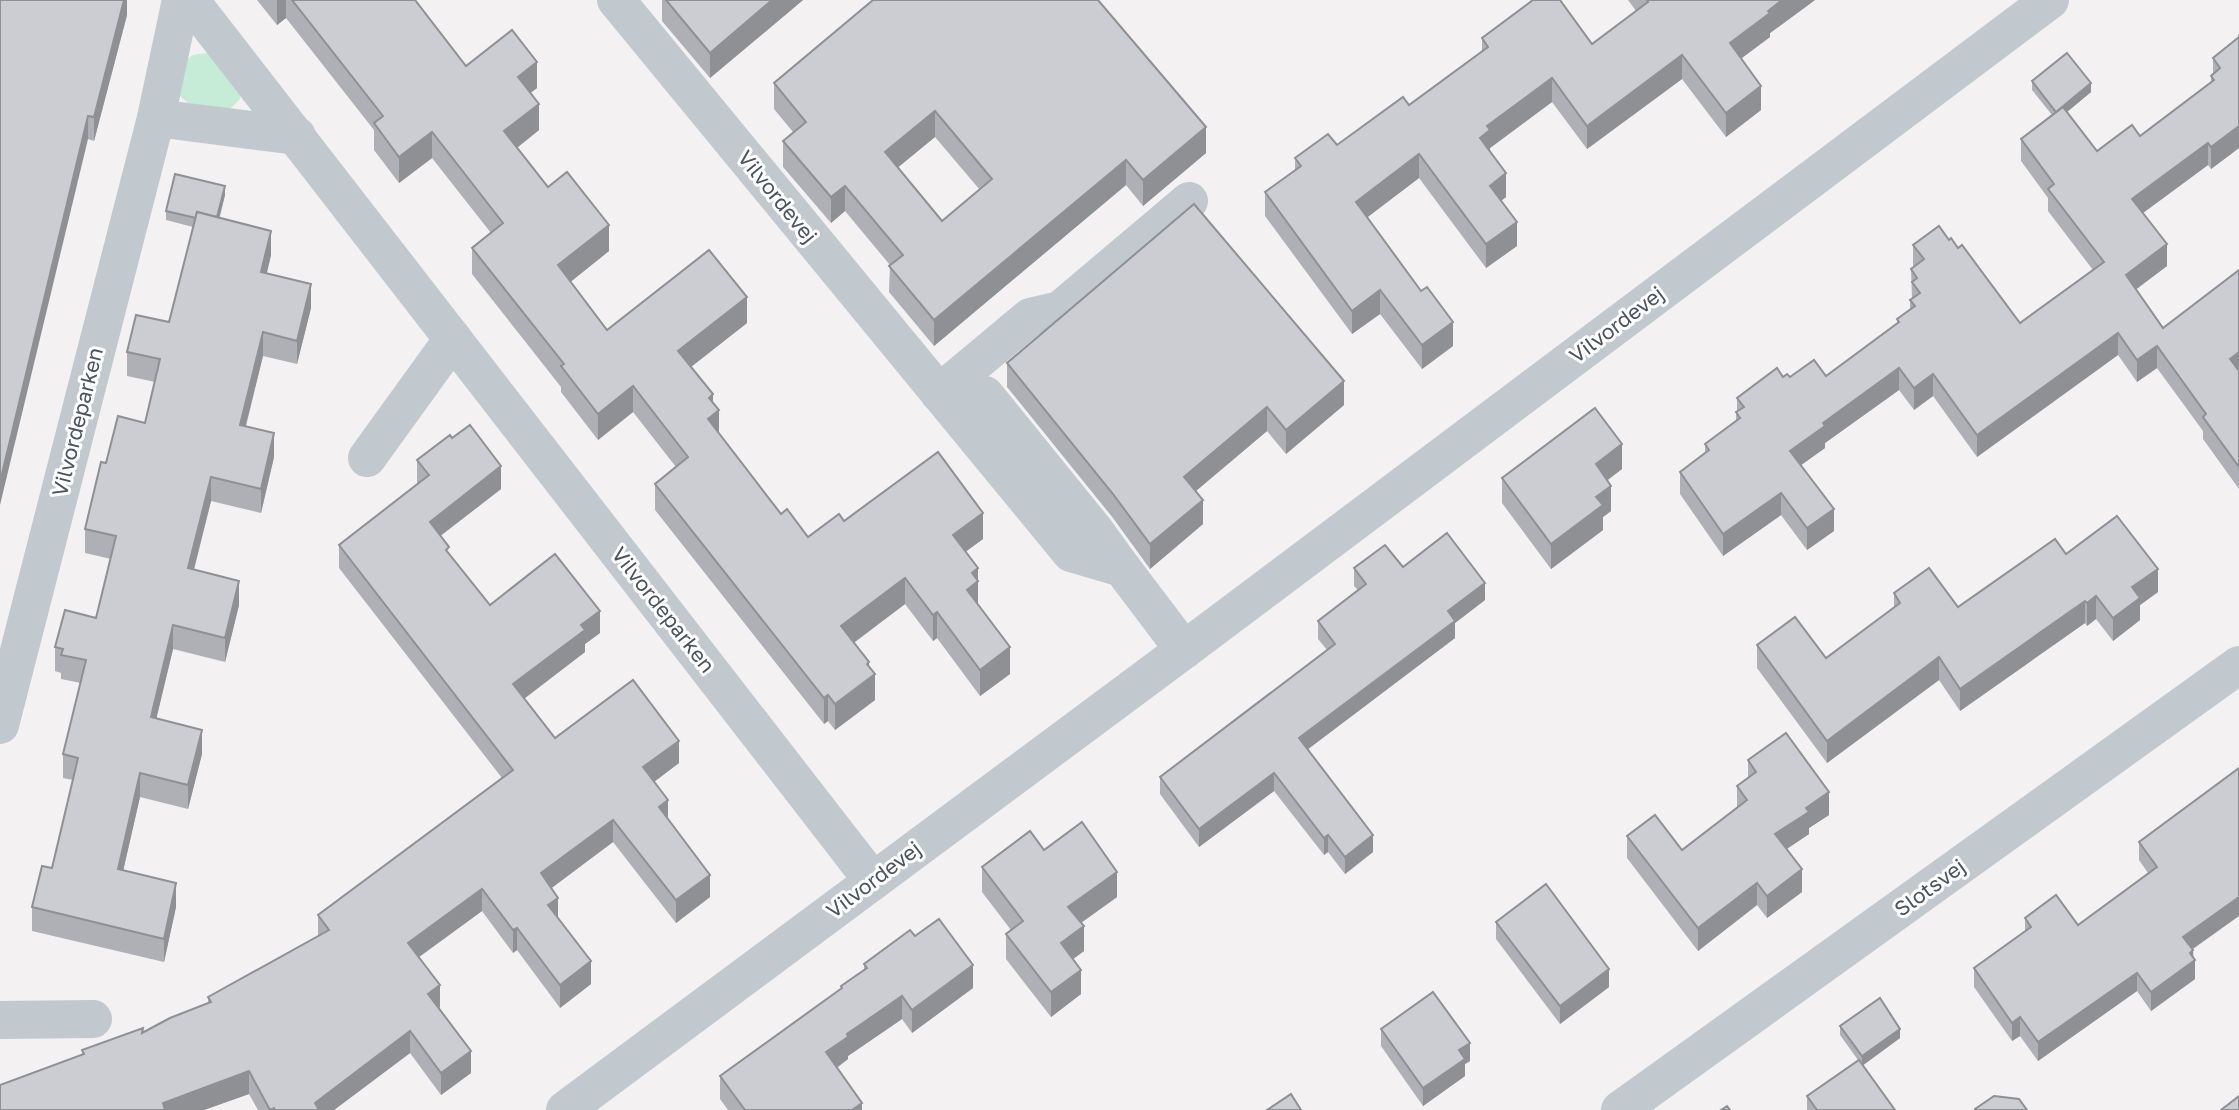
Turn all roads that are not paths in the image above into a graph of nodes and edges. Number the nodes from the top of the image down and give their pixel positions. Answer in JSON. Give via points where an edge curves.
{"nodes":[{"id":1,"x":181,"y":0,"type":"edge"},
{"id":2,"x":190,"y":0,"type":"edge"},
{"id":3,"x":616,"y":0,"type":"edge"},
{"id":4,"x":2050,"y":0,"type":"edge"},
{"id":5,"x":156,"y":118,"type":"junction"},
{"id":6,"x":297,"y":136,"type":"junction"},
{"id":7,"x":1189,"y":201,"type":"dead end"},
{"id":8,"x":453,"y":339,"type":"junction"},
{"id":9,"x":939,"y":393,"type":"junction"},
{"id":10,"x":985,"y":395,"type":"dead end"},
{"id":11,"x":367,"y":458,"type":"dead end"},
{"id":12,"x":1122,"y":568,"type":"junction"},
{"id":13,"x":1184,"y":650,"type":"junction"},
{"id":14,"x":2239,"y":665,"type":"edge"},
{"id":15,"x":0,"y":725,"type":"edge"},
{"id":16,"x":873,"y":881,"type":"junction"},
{"id":17,"x":93,"y":1019,"type":"dead end"},
{"id":18,"x":0,"y":1020,"type":"edge"},
{"id":19,"x":565,"y":1110,"type":"edge"},
{"id":20,"x":1620,"y":1110,"type":"edge"}],
"edges":[{"from":1,"to":5,"type":"street","name":"Vilvordeparken"},
{"from":2,"to":6,"type":"street","name":"Vilvordeparken"},
{"from":3,"to":9,"type":"street","name":"Vilvordevej"},
{"from":4,"to":13,"type":"street","name":"Vilvordevej"},
{"from":5,"to":6,"type":"street"},
{"from":5,"to":15,"type":"street","name":"Vilvordeparken"},
{"from":6,"to":8,"type":"street","name":"Vilvordeparken"},
{"from":7,"to":9,"type":"street","via":[[1060,310],[1030,317]]},
{"from":8,"to":11,"type":"street"},
{"from":8,"to":16,"type":"street","name":"Vilvordeparken"},
{"from":9,"to":12,"type":"street","name":"Vilvordevej","via":[[1070,553]]},
{"from":10,"to":12,"type":"street"},
{"from":12,"to":13,"type":"street"},
{"from":13,"to":16,"type":"street","name":"Vilvordevej"},
{"from":14,"to":20,"type":"street","name":"Slotsvej"},
{"from":16,"to":19,"type":"street","name":"Vilvordevej"},
{"from":17,"to":18,"type":"street"}]}
